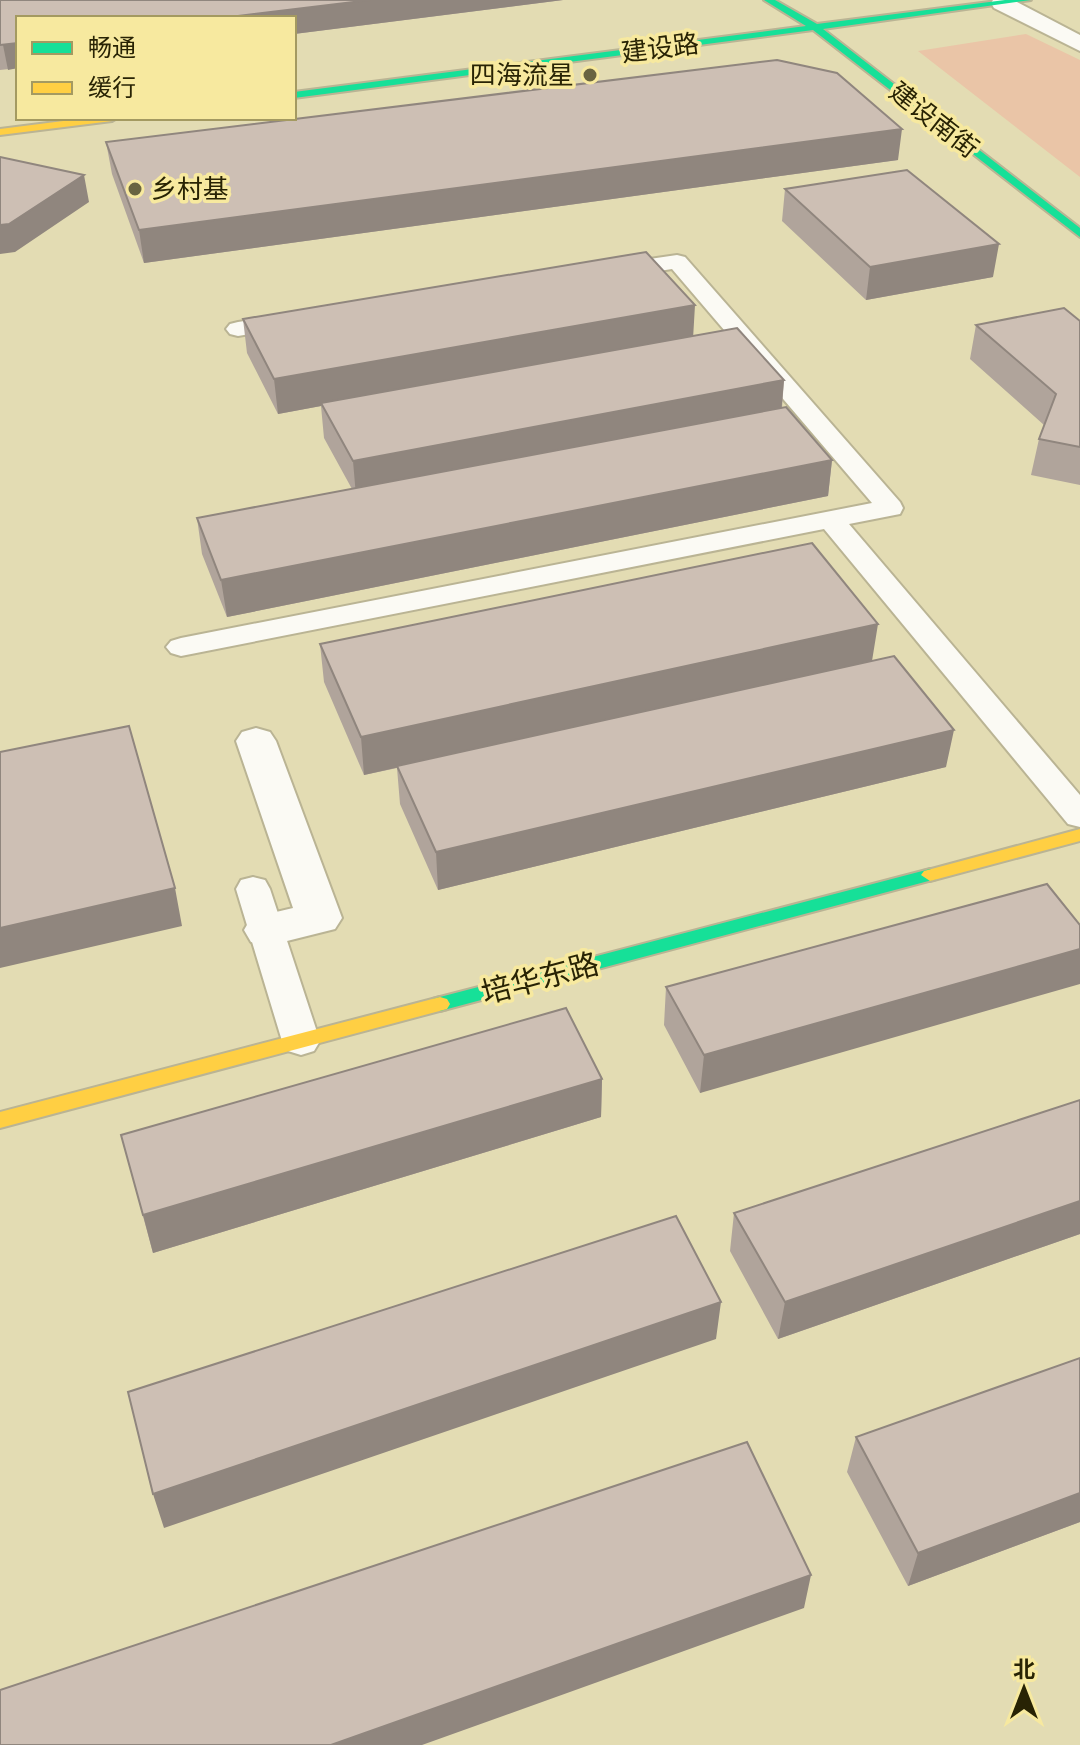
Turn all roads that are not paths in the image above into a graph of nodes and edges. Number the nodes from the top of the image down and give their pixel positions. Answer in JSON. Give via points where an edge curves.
{"nodes":[{"id":1,"x":1026,"y":0,"type":"edge"},
{"id":2,"x":1002,"y":3,"type":"junction"},
{"id":3,"x":778,"y":5,"type":"edge"},
{"id":4,"x":815,"y":6,"type":"dead end"},
{"id":5,"x":756,"y":14,"type":"dead end"},
{"id":6,"x":816,"y":28,"type":"junction"},
{"id":7,"x":1080,"y":44,"type":"edge"},
{"id":8,"x":296,"y":95,"type":"edge"},
{"id":9,"x":96,"y":120,"type":"edge"},
{"id":10,"x":0,"y":132,"type":"edge"},
{"id":11,"x":1080,"y":234,"type":"edge"},
{"id":12,"x":599,"y":274,"type":"edge"},
{"id":13,"x":316,"y":317,"type":"edge"},
{"id":14,"x":238,"y":329,"type":"dead end"},
{"id":15,"x":831,"y":520,"type":"junction"},
{"id":16,"x":181,"y":647,"type":"dead end"},
{"id":17,"x":256,"y":741,"type":"dead end"},
{"id":18,"x":1080,"y":816,"type":"edge"},
{"id":19,"x":1080,"y":835,"type":"edge"},
{"id":20,"x":253,"y":889,"type":"dead end"},
{"id":21,"x":267,"y":930,"type":"junction"},
{"id":22,"x":301,"y":1041,"type":"junction"},
{"id":23,"x":0,"y":1120,"type":"edge"}],
"edges":[{"from":1,"to":2,"type":"street","name":"建设路"},
{"from":2,"to":6,"type":"street","name":"建设路"},
{"from":2,"to":7,"type":"street"},
{"from":3,"to":4,"type":"street"},
{"from":3,"to":5,"type":"street"},
{"from":3,"to":6,"type":"street","name":"建设南街"},
{"from":6,"to":8,"type":"street","name":"建设路"},
{"from":6,"to":11,"type":"street","name":"建设南街"},
{"from":9,"to":10,"type":"street"},
{"from":12,"to":15,"type":"lane","via":[[677,262],[890,508]]},
{"from":13,"to":14,"type":"lane"},
{"from":15,"to":16,"type":"lane"},
{"from":15,"to":18,"type":"lane"},
{"from":17,"to":21,"type":"street","via":[[319,918]]},
{"from":19,"to":22,"type":"street","name":"培华东路"},
{"from":20,"to":21,"type":"lane"},
{"from":21,"to":22,"type":"lane"},
{"from":22,"to":23,"type":"street","name":"培华东路"}]}
